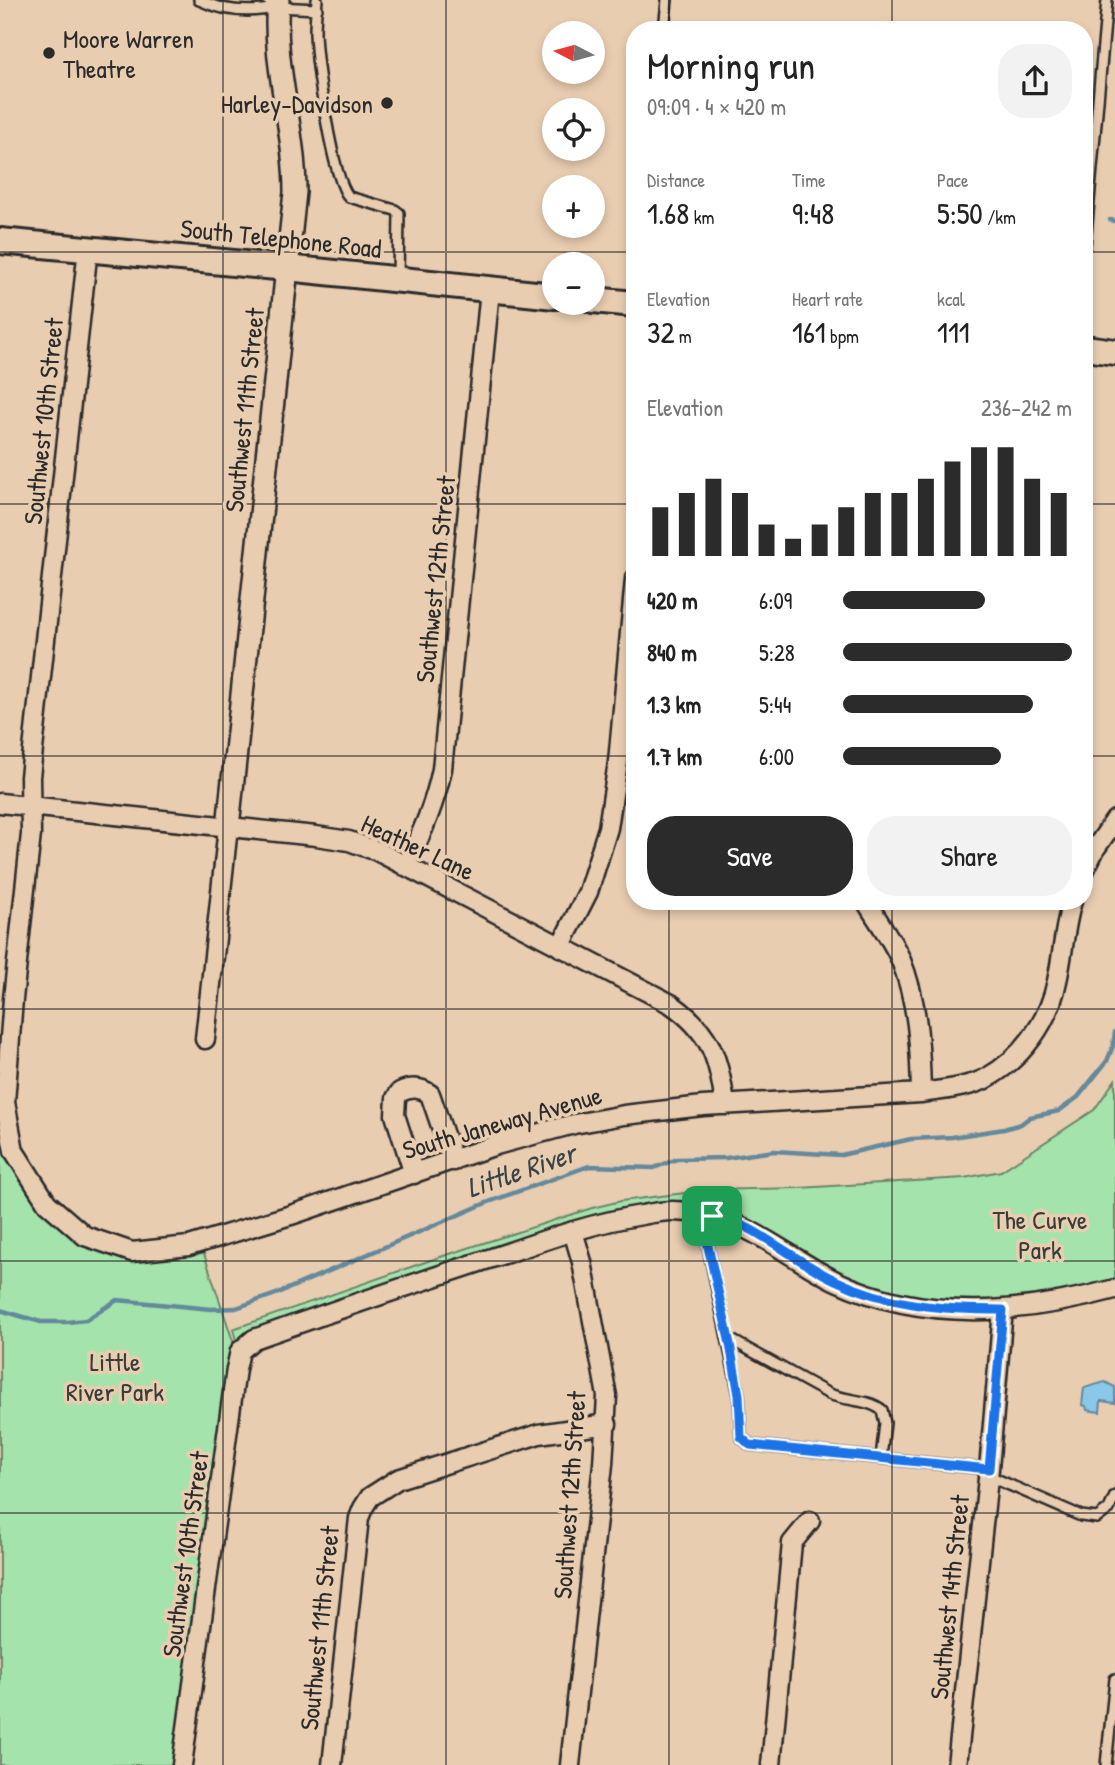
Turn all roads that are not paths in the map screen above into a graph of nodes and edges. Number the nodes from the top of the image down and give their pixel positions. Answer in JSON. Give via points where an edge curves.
{"nodes":[{"id":1,"x":199,"y":0,"type":"edge"},
{"id":2,"x":667,"y":0,"type":"edge"},
{"id":3,"x":1107,"y":0,"type":"edge"},
{"id":4,"x":274,"y":2,"type":"edge"},
{"id":5,"x":317,"y":4,"type":"edge"},
{"id":6,"x":665,"y":21,"type":"edge"},
{"id":7,"x":1093,"y":157,"type":"edge"},
{"id":8,"x":0,"y":241,"type":"edge"},
{"id":9,"x":88,"y":248,"type":"junction"},
{"id":10,"x":287,"y":268,"type":"junction"},
{"id":11,"x":398,"y":280,"type":"junction"},
{"id":12,"x":490,"y":290,"type":"junction"},
{"id":13,"x":542,"y":295,"type":"edge"},
{"id":14,"x":605,"y":301,"type":"edge"},
{"id":15,"x":626,"y":303,"type":"edge"},
{"id":16,"x":1093,"y":349,"type":"edge"},
{"id":17,"x":1115,"y":352,"type":"edge"},
{"id":18,"x":626,"y":676,"type":"edge"},
{"id":19,"x":0,"y":803,"type":"edge"},
{"id":20,"x":31,"y":806,"type":"junction"},
{"id":21,"x":1115,"y":820,"type":"edge"},
{"id":22,"x":228,"y":827,"type":"junction"},
{"id":23,"x":1093,"y":843,"type":"edge"},
{"id":24,"x":405,"y":866,"type":"junction"},
{"id":25,"x":871,"y":910,"type":"edge"},
{"id":26,"x":1070,"y":910,"type":"edge"},
{"id":27,"x":561,"y":947,"type":"junction"},
{"id":28,"x":6,"y":998,"type":"edge"},
{"id":29,"x":205,"y":1039,"type":"dead end"},
{"id":30,"x":7,"y":1058,"type":"joint"},
{"id":31,"x":921,"y":1093,"type":"junction"},
{"id":32,"x":726,"y":1105,"type":"junction"},
{"id":33,"x":453,"y":1161,"type":"junction"},
{"id":34,"x":414,"y":1174,"type":"junction"},
{"id":35,"x":712,"y":1216,"type":"junction"},
{"id":36,"x":573,"y":1231,"type":"junction"},
{"id":37,"x":1115,"y":1289,"type":"edge"},
{"id":38,"x":1003,"y":1310,"type":"junction"},
{"id":39,"x":729,"y":1338,"type":"junction"},
{"id":40,"x":607,"y":1424,"type":"junction"},
{"id":41,"x":881,"y":1458,"type":"junction"},
{"id":42,"x":989,"y":1473,"type":"junction"},
{"id":43,"x":1115,"y":1496,"type":"edge"},
{"id":44,"x":810,"y":1521,"type":"dead end"},
{"id":45,"x":1115,"y":1679,"type":"edge"},
{"id":46,"x":182,"y":1765,"type":"edge"},
{"id":47,"x":332,"y":1765,"type":"edge"},
{"id":48,"x":570,"y":1765,"type":"edge"},
{"id":49,"x":771,"y":1765,"type":"edge"},
{"id":50,"x":957,"y":1765,"type":"edge"},
{"id":51,"x":1106,"y":1765,"type":"edge"}],
"edges":[{"from":1,"to":4,"type":"lane","via":[[218,9],[257,12]]},
{"from":2,"to":6,"type":"lane"},
{"from":3,"to":7,"type":"lane"},
{"from":4,"to":5,"type":"lane"},
{"from":4,"to":10,"type":"street","name":"Southwest 11th Street","via":[[276,48],[295,164]]},
{"from":5,"to":11,"type":"lane","via":[[315,35],[342,188],[352,199],[399,213]]},
{"from":8,"to":9,"type":"main road","name":"South Telephone Road"},
{"from":9,"to":10,"type":"main road","name":"South Telephone Road"},
{"from":9,"to":20,"type":"street","name":"Southwest 10th Street","via":[[30,777]]},
{"from":10,"to":11,"type":"main road","name":"South Telephone Road"},
{"from":10,"to":22,"type":"street","name":"Southwest 11th Street"},
{"from":11,"to":12,"type":"main road","name":"South Telephone Road"},
{"from":12,"to":13,"type":"main road","name":"South Telephone Road"},
{"from":12,"to":24,"type":"street","name":"Southwest 12th Street","via":[[439,787]]},
{"from":14,"to":15,"type":"main road"},
{"from":16,"to":17,"type":"main road"},
{"from":18,"to":27,"type":"street","via":[[608,828],[588,892]]},
{"from":19,"to":20,"type":"street","name":"Heather Lane"},
{"from":20,"to":22,"type":"street","name":"Heather Lane"},
{"from":20,"to":28,"type":"street","name":"Southwest 10th Street","via":[[31,834]]},
{"from":21,"to":23,"type":"street"},
{"from":22,"to":24,"type":"street","name":"Heather Lane","via":[[349,841]]},
{"from":22,"to":29,"type":"street"},
{"from":24,"to":27,"type":"street","name":"Heather Lane"},
{"from":25,"to":31,"type":"street","via":[[899,956],[911,990]]},
{"from":26,"to":31,"type":"street","name":"South Janeway Avenue","via":[[1051,1000],[1027,1044],[983,1079]]},
{"from":27,"to":32,"type":"street","name":"Heather Lane","via":[[689,1017],[701,1029],[718,1062]]},
{"from":28,"to":30,"type":"street","name":"Southwest 10th Street"},
{"from":30,"to":34,"type":"street","name":"South Janeway Avenue","via":[[5,1102],[14,1152],[40,1193],[85,1236],[132,1252],[189,1246]]},
{"from":31,"to":32,"type":"street","name":"South Janeway Avenue"},
{"from":32,"to":33,"type":"street","name":"South Janeway Avenue","via":[[574,1124]]},
{"from":33,"to":34,"type":"street","name":"South Janeway Avenue"},
{"from":33,"to":34,"type":"street","via":[[430,1094],[408,1088],[400,1092],[394,1106]]},
{"from":35,"to":36,"type":"street","via":[[671,1211]]},
{"from":35,"to":38,"type":"street","via":[[746,1227],[834,1280],[867,1294],[957,1311]]},
{"from":35,"to":39,"type":"lane","via":[[707,1242]]},
{"from":36,"to":40,"type":"street","name":"Southwest 12th Street","via":[[604,1378]]},
{"from":36,"to":46,"type":"street","name":"Southwest 10th Street","via":[[254,1339],[240,1351]]},
{"from":37,"to":38,"type":"street"},
{"from":38,"to":42,"type":"street","name":"Southwest 14th Street"},
{"from":39,"to":41,"type":"lane","via":[[829,1394],[874,1403],[882,1409]]},
{"from":39,"to":41,"type":"lane","via":[[741,1437],[750,1445]]},
{"from":40,"to":47,"type":"street","name":"Southwest 11th Street","via":[[539,1434],[398,1479],[370,1497],[359,1518]]},
{"from":40,"to":48,"type":"street","name":"Southwest 12th Street"},
{"from":41,"to":42,"type":"lane"},
{"from":42,"to":43,"type":"lane","via":[[1081,1516],[1097,1518]]},
{"from":42,"to":50,"type":"street","name":"Southwest 14th Street"},
{"from":44,"to":49,"type":"street","via":[[792,1543]]},
{"from":45,"to":51,"type":"lane"}]}
